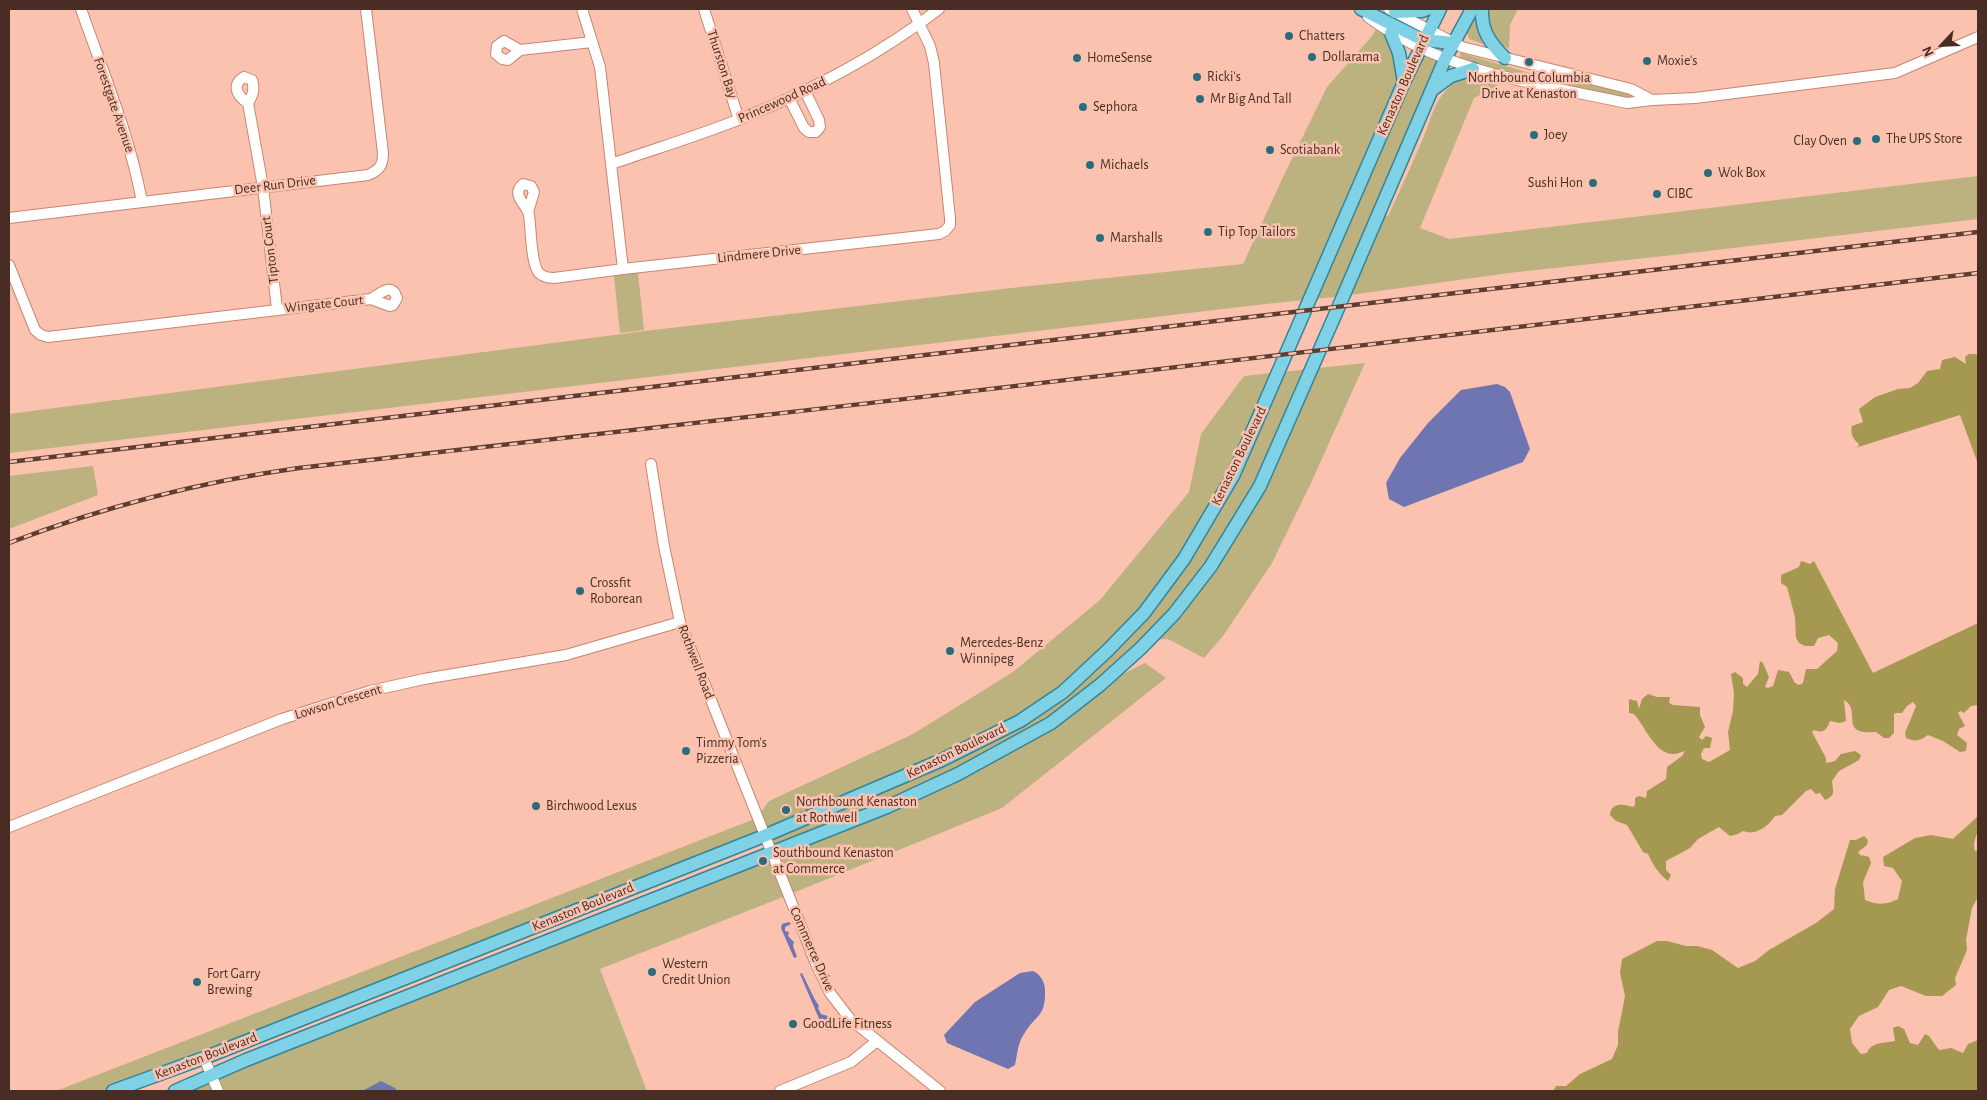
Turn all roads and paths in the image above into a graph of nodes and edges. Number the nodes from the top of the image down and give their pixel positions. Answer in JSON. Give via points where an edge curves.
{"nodes":[{"id":1,"x":81,"y":9,"type":"edge"},
{"id":2,"x":366,"y":9,"type":"edge"},
{"id":3,"x":582,"y":9,"type":"edge"},
{"id":4,"x":704,"y":9,"type":"edge"},
{"id":5,"x":912,"y":9,"type":"edge"},
{"id":6,"x":939,"y":9,"type":"edge"},
{"id":7,"x":1357,"y":9,"type":"edge"},
{"id":8,"x":1361,"y":9,"type":"edge"},
{"id":9,"x":1427,"y":9,"type":"edge"},
{"id":10,"x":1440,"y":9,"type":"edge"},
{"id":11,"x":1472,"y":9,"type":"edge"},
{"id":12,"x":1482,"y":9,"type":"edge"},
{"id":13,"x":1392,"y":10,"type":"edge"},
{"id":14,"x":919,"y":24,"type":"junction"},
{"id":15,"x":1391,"y":33,"type":"junction"},
{"id":16,"x":1978,"y":37,"type":"edge"},
{"id":17,"x":1424,"y":39,"type":"junction"},
{"id":18,"x":592,"y":42,"type":"junction"},
{"id":19,"x":1453,"y":43,"type":"junction"},
{"id":20,"x":520,"y":50,"type":"dead end"},
{"id":21,"x":1445,"y":58,"type":"junction"},
{"id":22,"x":1505,"y":58,"type":"junction"},
{"id":23,"x":1473,"y":69,"type":"junction"},
{"id":24,"x":1404,"y":82,"type":"junction"},
{"id":25,"x":1432,"y":90,"type":"junction"},
{"id":26,"x":805,"y":91,"type":"junction"},
{"id":27,"x":789,"y":98,"type":"junction"},
{"id":28,"x":1652,"y":100,"type":"junction"},
{"id":29,"x":248,"y":103,"type":"dead end"},
{"id":30,"x":740,"y":120,"type":"junction"},
{"id":31,"x":611,"y":164,"type":"junction"},
{"id":32,"x":263,"y":187,"type":"junction"},
{"id":33,"x":142,"y":202,"type":"junction"},
{"id":34,"x":528,"y":212,"type":"dead end"},
{"id":35,"x":9,"y":218,"type":"edge"},
{"id":36,"x":9,"y":265,"type":"edge"},
{"id":37,"x":623,"y":268,"type":"junction"},
{"id":38,"x":371,"y":300,"type":"dead end"},
{"id":39,"x":277,"y":309,"type":"junction"},
{"id":40,"x":650,"y":464,"type":"dead end"},
{"id":41,"x":680,"y":622,"type":"junction"},
{"id":42,"x":9,"y":827,"type":"edge"},
{"id":43,"x":764,"y":836,"type":"junction"},
{"id":44,"x":771,"y":852,"type":"junction"},
{"id":45,"x":876,"y":1041,"type":"junction"},
{"id":46,"x":204,"y":1058,"type":"junction"},
{"id":47,"x":212,"y":1075,"type":"junction"},
{"id":48,"x":113,"y":1091,"type":"edge"},
{"id":49,"x":175,"y":1091,"type":"edge"},
{"id":50,"x":218,"y":1091,"type":"edge"},
{"id":51,"x":780,"y":1091,"type":"edge"},
{"id":52,"x":940,"y":1091,"type":"edge"}],
"edges":[{"from":1,"to":33,"type":"street","name":"Forestgate Avenue","via":[[124,131]]},
{"from":2,"to":32,"type":"street","name":"Deer Run Drive","via":[[383,163],[376,172],[368,175]]},
{"from":3,"to":18,"type":"street"},
{"from":4,"to":30,"type":"street","name":"Thurston Bay"},
{"from":5,"to":14,"type":"street"},
{"from":6,"to":14,"type":"street","name":"Princewood Road"},
{"from":7,"to":15,"type":"street"},
{"from":8,"to":17,"type":"main road"},
{"from":9,"to":13,"type":"main road"},
{"from":10,"to":17,"type":"main road","name":"Kenaston Boulevard"},
{"from":11,"to":19,"type":"main road","name":"Kenaston Boulevard"},
{"from":12,"to":22,"type":"main road","via":[[1484,30]]},
{"from":13,"to":17,"type":"street"},
{"from":14,"to":26,"type":"street","name":"Princewood Road"},
{"from":14,"to":37,"type":"street","name":"Lindmere Drive","via":[[934,62],[950,218],[950,225],[945,231]]},
{"from":15,"to":17,"type":"street"},
{"from":15,"to":24,"type":"main road","via":[[1399,53]]},
{"from":16,"to":28,"type":"street","via":[[1896,73],[1695,98]]},
{"from":17,"to":19,"type":"main road"},
{"from":17,"to":21,"type":"street"},
{"from":17,"to":24,"type":"main road","name":"Kenaston Boulevard"},
{"from":18,"to":20,"type":"street"},
{"from":18,"to":31,"type":"street","via":[[600,67]]},
{"from":19,"to":21,"type":"main road","name":"Kenaston Boulevard"},
{"from":19,"to":22,"type":"street"},
{"from":21,"to":23,"type":"street"},
{"from":21,"to":25,"type":"main road","name":"Kenaston Boulevard"},
{"from":22,"to":28,"type":"street","via":[[1631,89]]},
{"from":23,"to":25,"type":"main road","via":[[1451,76]]},
{"from":23,"to":28,"type":"street","via":[[1627,103]]},
{"from":24,"to":43,"type":"main road","name":"Kenaston Boulevard","via":[[1233,476],[1184,559],[1144,613],[1063,692],[1020,721],[942,760]]},
{"from":25,"to":44,"type":"main road","name":"Kenaston Boulevard","via":[[1260,486],[1211,566],[1174,614],[1100,685],[1051,723],[923,791]]},
{"from":26,"to":27,"type":"street","name":"Princewood Road"},
{"from":26,"to":27,"type":"street","via":[[819,120],[820,127],[816,132],[804,128]]},
{"from":27,"to":30,"type":"street","name":"Princewood Road"},
{"from":29,"to":32,"type":"street","name":"Tipton Court"},
{"from":30,"to":31,"type":"street","name":"Princewood Road"},
{"from":31,"to":37,"type":"street"},
{"from":32,"to":33,"type":"street","name":"Deer Run Drive"},
{"from":32,"to":39,"type":"street","name":"Tipton Court"},
{"from":33,"to":35,"type":"street","name":"Deer Run Drive"},
{"from":34,"to":37,"type":"street","via":[[536,269],[543,276],[554,278]]},
{"from":36,"to":39,"type":"street","via":[[35,330],[48,337]]},
{"from":38,"to":39,"type":"street","name":"Wingate Court"},
{"from":40,"to":41,"type":"street","name":"Rothwell Road"},
{"from":41,"to":42,"type":"street","name":"Lowson Crescent","via":[[566,655],[370,691],[282,720]]},
{"from":41,"to":43,"type":"street","name":"Rothwell Road"},
{"from":43,"to":44,"type":"street","name":"Rothwell Road"},
{"from":43,"to":46,"type":"main road","name":"Kenaston Boulevard"},
{"from":44,"to":45,"type":"street","name":"Commerce Drive","via":[[830,993],[850,1019]]},
{"from":44,"to":47,"type":"main road","name":"Kenaston Boulevard"},
{"from":45,"to":51,"type":"street","via":[[851,1062]]},
{"from":45,"to":52,"type":"street","name":"Commerce Drive"},
{"from":46,"to":47,"type":"street"},
{"from":46,"to":48,"type":"main road","name":"Kenaston Boulevard"},
{"from":47,"to":49,"type":"main road","name":"Kenaston Boulevard"},
{"from":47,"to":50,"type":"street"}]}
